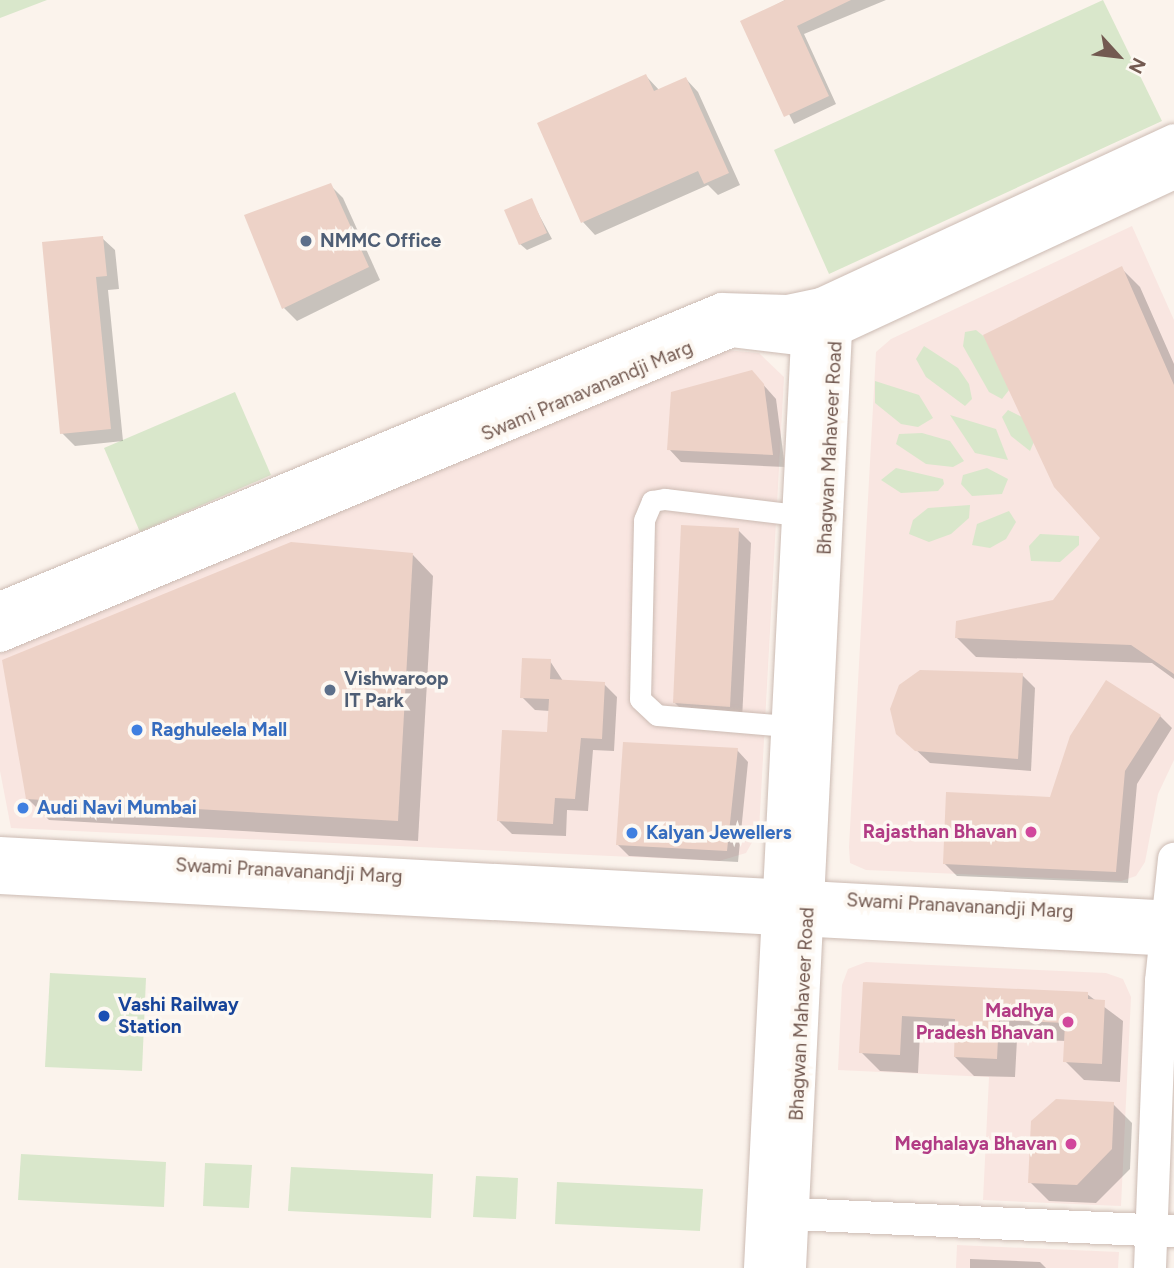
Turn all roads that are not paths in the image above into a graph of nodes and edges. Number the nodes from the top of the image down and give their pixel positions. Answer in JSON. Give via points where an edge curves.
{"nodes":[{"id":1,"x":1174,"y":140,"type":"edge"},
{"id":2,"x":1174,"y":173,"type":"edge"},
{"id":3,"x":821,"y":325,"type":"junction"},
{"id":4,"x":798,"y":515,"type":"junction"},
{"id":5,"x":0,"y":608,"type":"edge"},
{"id":6,"x":0,"y":636,"type":"edge"},
{"id":7,"x":787,"y":726,"type":"junction"},
{"id":8,"x":0,"y":853,"type":"edge"},
{"id":9,"x":1174,"y":859,"type":"edge"},
{"id":10,"x":20,"y":872,"type":"edge"},
{"id":11,"x":793,"y":909,"type":"junction"},
{"id":12,"x":1170,"y":928,"type":"edge"},
{"id":13,"x":778,"y":1214,"type":"junction"},
{"id":14,"x":1163,"y":1231,"type":"edge"},
{"id":15,"x":760,"y":1268,"type":"edge"},
{"id":16,"x":790,"y":1268,"type":"edge"},
{"id":17,"x":1150,"y":1268,"type":"edge"}],
"edges":[{"from":1,"to":3,"type":"street","name":"Swami Pranavanandji Marg"},
{"from":2,"to":3,"type":"street","name":"Swami Pranavanandji Marg"},
{"from":3,"to":4,"type":"street","name":"Bhagwan Mahaveer Road"},
{"from":3,"to":5,"type":"street","name":"Swami Pranavanandji Marg","via":[[788,311],[722,309]]},
{"from":3,"to":6,"type":"street","name":"Swami Pranavanandji Marg","via":[[732,331]]},
{"from":3,"to":11,"type":"street","name":"Bhagwan Mahaveer Road"},
{"from":4,"to":7,"type":"street","name":"Bhagwan Mahaveer Road"},
{"from":4,"to":7,"type":"street","via":[[665,499],[652,501],[644,520],[640,699],[657,715]]},
{"from":7,"to":11,"type":"street","name":"Bhagwan Mahaveer Road"},
{"from":8,"to":10,"type":"street","name":"Swami Pranavanandji Marg"},
{"from":9,"to":12,"type":"street"},
{"from":10,"to":11,"type":"street","name":"Swami Pranavanandji Marg"},
{"from":11,"to":12,"type":"street","name":"Swami Pranavanandji Marg"},
{"from":11,"to":13,"type":"street","name":"Bhagwan Mahaveer Road"},
{"from":12,"to":14,"type":"street"},
{"from":13,"to":14,"type":"street"},
{"from":13,"to":15,"type":"street","name":"Bhagwan Mahaveer Road"},
{"from":13,"to":16,"type":"street","name":"Bhagwan Mahaveer Road"},
{"from":14,"to":17,"type":"street"}]}
